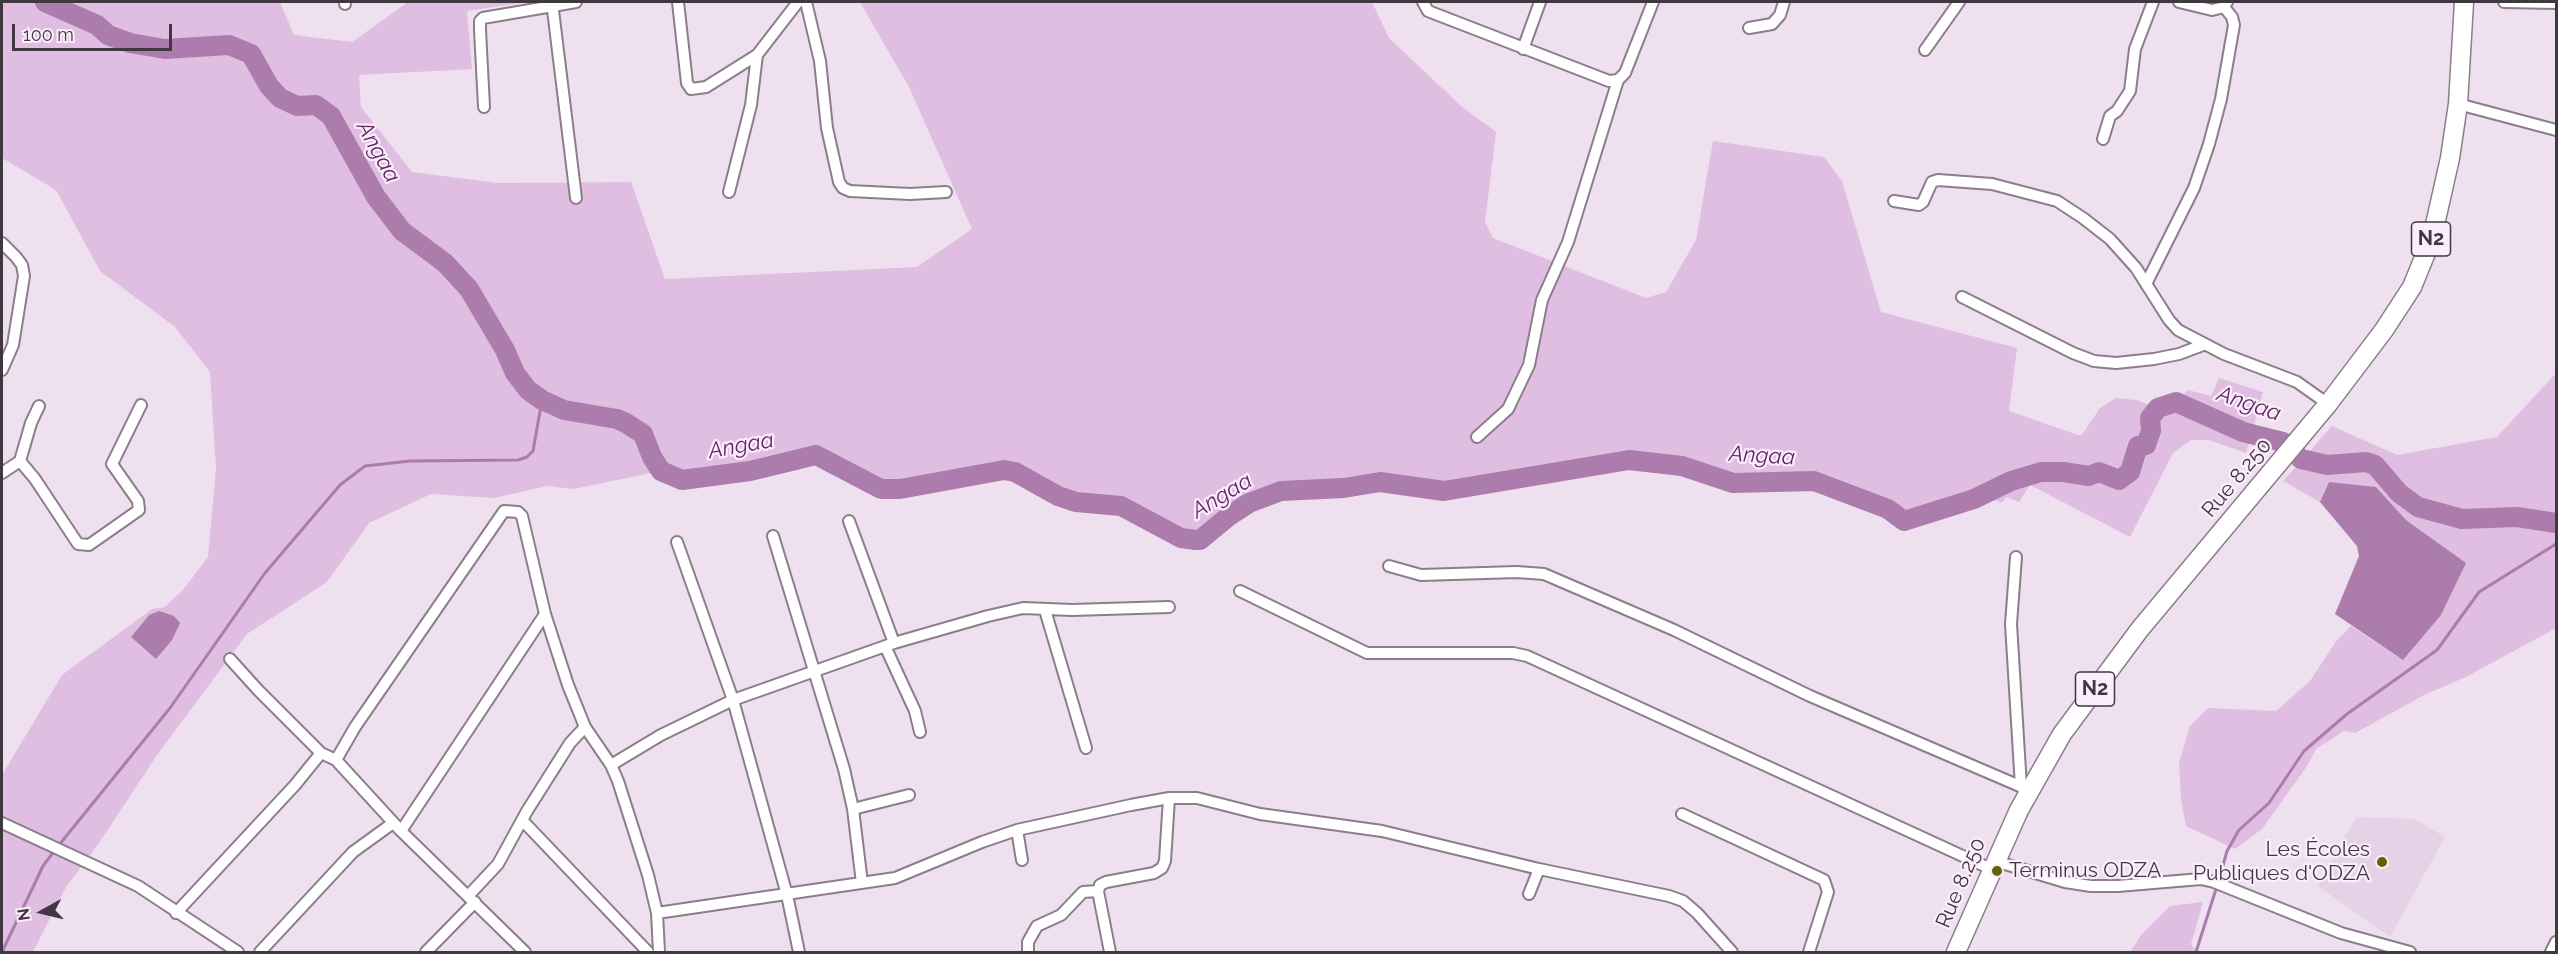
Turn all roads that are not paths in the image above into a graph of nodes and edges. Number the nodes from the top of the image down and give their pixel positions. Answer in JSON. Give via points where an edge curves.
{"nodes":[{"id":1,"x":576,"y":2,"type":"edge"},
{"id":2,"x":678,"y":2,"type":"edge"},
{"id":3,"x":798,"y":2,"type":"edge"},
{"id":4,"x":806,"y":2,"type":"edge"},
{"id":5,"x":1422,"y":2,"type":"edge"},
{"id":6,"x":1540,"y":2,"type":"edge"},
{"id":7,"x":1653,"y":2,"type":"edge"},
{"id":8,"x":1784,"y":2,"type":"edge"},
{"id":9,"x":1959,"y":2,"type":"edge"},
{"id":10,"x":2153,"y":2,"type":"edge"},
{"id":11,"x":2179,"y":2,"type":"edge"},
{"id":12,"x":2464,"y":2,"type":"edge"},
{"id":13,"x":2504,"y":2,"type":"edge"},
{"id":14,"x":552,"y":3,"type":"edge"},
{"id":15,"x":2556,"y":3,"type":"edge"},
{"id":16,"x":2226,"y":4,"type":"edge"},
{"id":17,"x":1749,"y":28,"type":"dead end"},
{"id":18,"x":1523,"y":49,"type":"junction"},
{"id":19,"x":1925,"y":50,"type":"dead end"},
{"id":20,"x":757,"y":55,"type":"junction"},
{"id":21,"x":1618,"y":80,"type":"junction"},
{"id":22,"x":2458,"y":104,"type":"junction"},
{"id":23,"x":484,"y":107,"type":"dead end"},
{"id":24,"x":2556,"y":130,"type":"edge"},
{"id":25,"x":2103,"y":139,"type":"dead end"},
{"id":26,"x":729,"y":192,"type":"dead end"},
{"id":27,"x":946,"y":192,"type":"dead end"},
{"id":28,"x":576,"y":198,"type":"dead end"},
{"id":29,"x":1894,"y":201,"type":"dead end"},
{"id":30,"x":2,"y":243,"type":"edge"},
{"id":31,"x":2146,"y":284,"type":"junction"},
{"id":32,"x":1962,"y":297,"type":"dead end"},
{"id":33,"x":2203,"y":345,"type":"junction"},
{"id":34,"x":2,"y":370,"type":"edge"},
{"id":35,"x":2328,"y":404,"type":"junction"},
{"id":36,"x":141,"y":405,"type":"dead end"},
{"id":37,"x":39,"y":406,"type":"dead end"},
{"id":38,"x":1477,"y":436,"type":"dead end"},
{"id":39,"x":20,"y":461,"type":"junction"},
{"id":40,"x":2,"y":473,"type":"edge"},
{"id":41,"x":849,"y":521,"type":"dead end"},
{"id":42,"x":773,"y":536,"type":"dead end"},
{"id":43,"x":677,"y":542,"type":"dead end"},
{"id":44,"x":2016,"y":557,"type":"dead end"},
{"id":45,"x":1389,"y":566,"type":"dead end"},
{"id":46,"x":1240,"y":591,"type":"dead end"},
{"id":47,"x":1169,"y":607,"type":"dead end"},
{"id":48,"x":1045,"y":610,"type":"junction"},
{"id":49,"x":545,"y":614,"type":"junction"},
{"id":50,"x":890,"y":644,"type":"junction"},
{"id":51,"x":230,"y":659,"type":"dead end"},
{"id":52,"x":814,"y":672,"type":"junction"},
{"id":53,"x":733,"y":700,"type":"junction"},
{"id":54,"x":585,"y":727,"type":"junction"},
{"id":55,"x":920,"y":732,"type":"dead end"},
{"id":56,"x":1086,"y":748,"type":"dead end"},
{"id":57,"x":321,"y":753,"type":"junction"},
{"id":58,"x":336,"y":760,"type":"junction"},
{"id":59,"x":611,"y":765,"type":"junction"},
{"id":60,"x":2025,"y":788,"type":"junction"},
{"id":61,"x":909,"y":795,"type":"dead end"},
{"id":62,"x":1169,"y":798,"type":"junction"},
{"id":63,"x":853,"y":809,"type":"junction"},
{"id":64,"x":1682,"y":814,"type":"dead end"},
{"id":65,"x":522,"y":820,"type":"junction"},
{"id":66,"x":2,"y":824,"type":"edge"},
{"id":67,"x":397,"y":827,"type":"junction"},
{"id":68,"x":1017,"y":830,"type":"junction"},
{"id":69,"x":1022,"y":860,"type":"dead end"},
{"id":70,"x":1993,"y":865,"type":"junction"},
{"id":71,"x":1539,"y":869,"type":"junction"},
{"id":72,"x":862,"y":883,"type":"junction"},
{"id":73,"x":1098,"y":891,"type":"junction"},
{"id":74,"x":1529,"y":894,"type":"dead end"},
{"id":75,"x":787,"y":895,"type":"junction"},
{"id":76,"x":472,"y":898,"type":"junction"},
{"id":77,"x":176,"y":913,"type":"junction"},
{"id":78,"x":657,"y":913,"type":"junction"},
{"id":79,"x":2556,"y":942,"type":"edge"},
{"id":80,"x":238,"y":952,"type":"edge"},
{"id":81,"x":260,"y":952,"type":"edge"},
{"id":82,"x":426,"y":952,"type":"edge"},
{"id":83,"x":525,"y":952,"type":"edge"},
{"id":84,"x":648,"y":952,"type":"edge"},
{"id":85,"x":659,"y":952,"type":"edge"},
{"id":86,"x":799,"y":952,"type":"edge"},
{"id":87,"x":1028,"y":952,"type":"edge"},
{"id":88,"x":1110,"y":952,"type":"edge"},
{"id":89,"x":1732,"y":952,"type":"edge"},
{"id":90,"x":1809,"y":952,"type":"edge"},
{"id":91,"x":1956,"y":952,"type":"edge"},
{"id":92,"x":2410,"y":952,"type":"edge"},
{"id":93,"x":2551,"y":952,"type":"edge"}],
"edges":[{"from":1,"to":14,"type":"street"},
{"from":2,"to":20,"type":"street","via":[[687,83],[691,89],[706,87]]},
{"from":3,"to":20,"type":"street"},
{"from":4,"to":27,"type":"street","via":[[820,61],[827,128],[843,188],[910,194]]},
{"from":5,"to":18,"type":"street","via":[[1428,10]]},
{"from":6,"to":18,"type":"street"},
{"from":7,"to":21,"type":"street","via":[[1625,73]]},
{"from":8,"to":17,"type":"street","via":[[1772,24]]},
{"from":9,"to":19,"type":"street"},
{"from":10,"to":25,"type":"street","via":[[2135,49],[2130,91],[2110,116]]},
{"from":11,"to":16,"type":"street","via":[[2212,10]]},
{"from":12,"to":22,"type":"highway","name":"Rue 8.250","number":"N2"},
{"from":13,"to":15,"type":"street"},
{"from":14,"to":23,"type":"street","via":[[489,15],[480,21]]},
{"from":14,"to":28,"type":"street"},
{"from":16,"to":31,"type":"street","via":[[2234,26],[2209,144],[2194,188]]},
{"from":18,"to":21,"type":"street","via":[[1596,78]]},
{"from":20,"to":26,"type":"street","via":[[751,105]]},
{"from":21,"to":38,"type":"street","via":[[1568,242],[1542,300],[1529,364],[1508,409]]},
{"from":22,"to":24,"type":"street"},
{"from":22,"to":35,"type":"highway","name":"Rue 8.250","number":"N2","via":[[2442,201],[2412,286]]},
{"from":29,"to":31,"type":"street","via":[[1919,205],[1932,182],[1938,180],[1992,184],[2057,201],[2110,239]]},
{"from":30,"to":34,"type":"street","via":[[22,265],[24,276],[13,345]]},
{"from":31,"to":33,"type":"street","via":[[2178,330]]},
{"from":32,"to":33,"type":"street","via":[[2094,361],[2154,359]]},
{"from":33,"to":35,"type":"street","via":[[2297,382]]},
{"from":35,"to":60,"type":"highway","name":"Rue 8.250","number":"N2","via":[[2140,629]]},
{"from":36,"to":39,"type":"street","via":[[112,464],[140,510],[89,545],[78,544]]},
{"from":37,"to":39,"type":"street"},
{"from":39,"to":40,"type":"street"},
{"from":41,"to":50,"type":"street"},
{"from":42,"to":52,"type":"street"},
{"from":43,"to":53,"type":"street"},
{"from":44,"to":60,"type":"street","via":[[2011,624]]},
{"from":45,"to":60,"type":"street","via":[[1421,575],[1544,574],[1693,639],[1810,696]]},
{"from":46,"to":70,"type":"street","via":[[1367,653],[1527,656]]},
{"from":47,"to":48,"type":"street"},
{"from":48,"to":50,"type":"street","via":[[1010,609]]},
{"from":48,"to":56,"type":"street"},
{"from":49,"to":54,"type":"street"},
{"from":49,"to":58,"type":"street","via":[[522,516],[504,511]]},
{"from":49,"to":67,"type":"street"},
{"from":50,"to":52,"type":"street"},
{"from":50,"to":55,"type":"street"},
{"from":51,"to":57,"type":"street"},
{"from":52,"to":53,"type":"street"},
{"from":52,"to":63,"type":"street"},
{"from":53,"to":59,"type":"street"},
{"from":53,"to":75,"type":"street"},
{"from":54,"to":59,"type":"street"},
{"from":54,"to":65,"type":"street","via":[[570,743]]},
{"from":57,"to":58,"type":"street"},
{"from":57,"to":77,"type":"street"},
{"from":58,"to":67,"type":"street"},
{"from":59,"to":78,"type":"street"},
{"from":60,"to":70,"type":"highway","name":"Rue 8.250","number":"N2"},
{"from":61,"to":63,"type":"street"},
{"from":62,"to":68,"type":"street"},
{"from":62,"to":71,"type":"street","via":[[1197,798],[1260,814],[1382,831]]},
{"from":62,"to":73,"type":"street","via":[[1162,868],[1106,882]]},
{"from":63,"to":72,"type":"street"},
{"from":64,"to":90,"type":"street","via":[[1824,880],[1828,892]]},
{"from":65,"to":76,"type":"street","via":[[498,864]]},
{"from":65,"to":84,"type":"street"},
{"from":66,"to":77,"type":"street","via":[[117,875]]},
{"from":67,"to":76,"type":"street"},
{"from":67,"to":81,"type":"street","via":[[353,852]]},
{"from":68,"to":69,"type":"street"},
{"from":68,"to":72,"type":"street","via":[[895,878]]},
{"from":70,"to":91,"type":"highway","name":"Rue 8.250","number":"N2"},
{"from":70,"to":92,"type":"street","via":[[2091,886],[2201,879],[2341,933]]},
{"from":71,"to":74,"type":"street"},
{"from":71,"to":89,"type":"street","via":[[1676,898],[1697,913]]},
{"from":72,"to":75,"type":"street"},
{"from":73,"to":87,"type":"street","via":[[1083,892],[1061,915],[1037,926],[1028,942]]},
{"from":73,"to":88,"type":"street"},
{"from":75,"to":78,"type":"street"},
{"from":75,"to":86,"type":"street"},
{"from":76,"to":82,"type":"street"},
{"from":76,"to":83,"type":"street"},
{"from":77,"to":80,"type":"street"},
{"from":78,"to":85,"type":"street"},
{"from":79,"to":93,"type":"street"}]}
